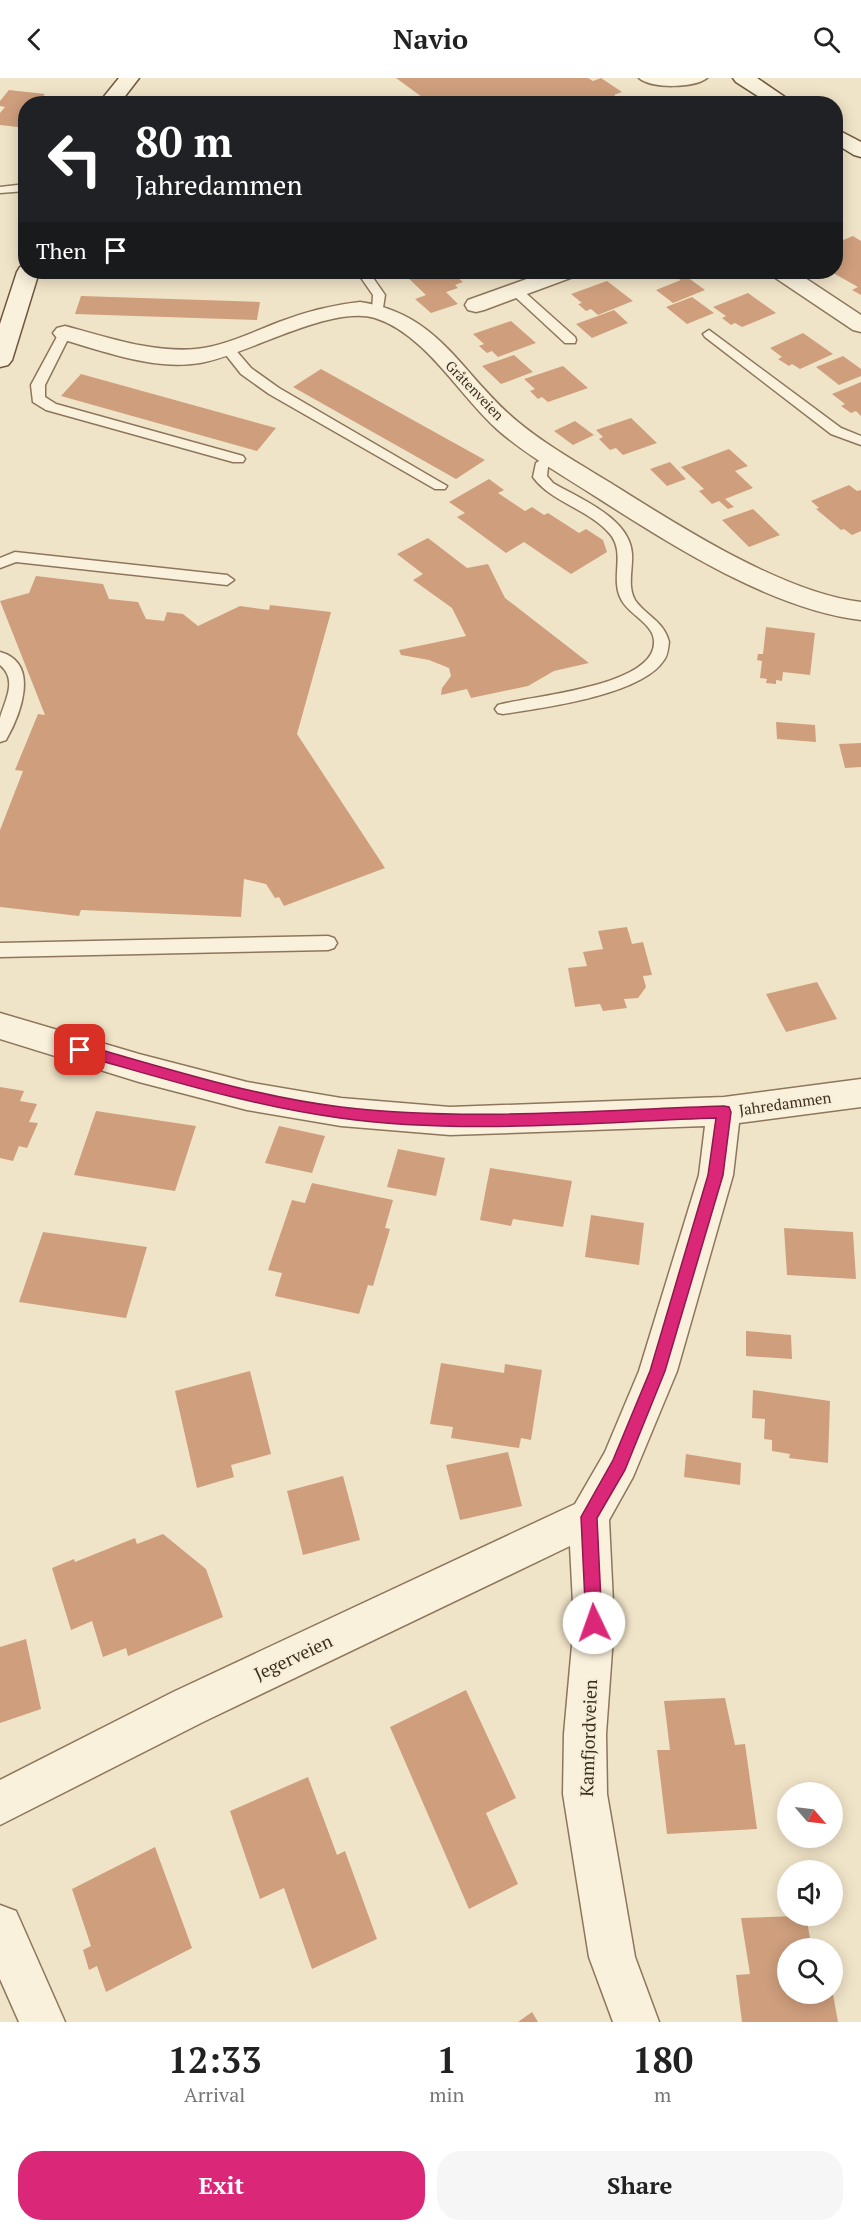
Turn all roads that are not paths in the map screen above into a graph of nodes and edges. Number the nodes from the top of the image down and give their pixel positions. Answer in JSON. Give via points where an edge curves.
{"nodes":[{"id":1,"x":129,"y":78,"type":"edge"},
{"id":2,"x":644,"y":78,"type":"edge"},
{"id":3,"x":702,"y":78,"type":"edge"},
{"id":4,"x":743,"y":78,"type":"edge"},
{"id":5,"x":665,"y":80,"type":"edge"},
{"id":6,"x":114,"y":96,"type":"edge"},
{"id":7,"x":771,"y":96,"type":"edge"},
{"id":8,"x":843,"y":139,"type":"edge"},
{"id":9,"x":861,"y":151,"type":"edge"},
{"id":10,"x":18,"y":188,"type":"edge"},
{"id":11,"x":0,"y":190,"type":"edge"},
{"id":12,"x":26,"y":279,"type":"edge"},
{"id":13,"x":368,"y":279,"type":"edge"},
{"id":14,"x":547,"y":279,"type":"edge"},
{"id":15,"x":792,"y":279,"type":"edge"},
{"id":16,"x":516,"y":291,"type":"junction"},
{"id":17,"x":476,"y":305,"type":"dead end"},
{"id":18,"x":378,"y":311,"type":"junction"},
{"id":19,"x":861,"y":326,"type":"edge"},
{"id":20,"x":65,"y":333,"type":"joint"},
{"id":21,"x":709,"y":334,"type":"dead end"},
{"id":22,"x":570,"y":340,"type":"dead end"},
{"id":23,"x":228,"y":350,"type":"junction"},
{"id":24,"x":0,"y":360,"type":"edge"},
{"id":25,"x":861,"y":441,"type":"edge"},
{"id":26,"x":551,"y":457,"type":"junction"},
{"id":27,"x":238,"y":459,"type":"dead end"},
{"id":28,"x":440,"y":486,"type":"dead end"},
{"id":29,"x":0,"y":563,"type":"edge"},
{"id":30,"x":227,"y":580,"type":"dead end"},
{"id":31,"x":861,"y":611,"type":"edge"},
{"id":32,"x":0,"y":657,"type":"edge"},
{"id":33,"x":503,"y":709,"type":"dead end"},
{"id":34,"x":0,"y":736,"type":"edge"},
{"id":35,"x":328,"y":943,"type":"dead end"},
{"id":36,"x":0,"y":950,"type":"edge"},
{"id":37,"x":0,"y":1026,"type":"edge"},
{"id":38,"x":861,"y":1093,"type":"edge"},
{"id":39,"x":724,"y":1112,"type":"junction"},
{"id":40,"x":589,"y":1517,"type":"junction"},
{"id":41,"x":1,"y":1801,"type":"edge"},
{"id":42,"x":0,"y":1927,"type":"edge"},
{"id":43,"x":42,"y":2022,"type":"edge"},
{"id":44,"x":636,"y":2022,"type":"edge"}],
"edges":[{"from":1,"to":6,"type":"street"},
{"from":2,"to":5,"type":"lane"},
{"from":3,"to":5,"type":"lane","via":[[682,83]]},
{"from":4,"to":7,"type":"street"},
{"from":8,"to":9,"type":"street"},
{"from":10,"to":11,"type":"lane"},
{"from":12,"to":24,"type":"street"},
{"from":13,"to":18,"type":"lane","via":[[379,295]]},
{"from":14,"to":16,"type":"street"},
{"from":15,"to":19,"type":"street"},
{"from":16,"to":17,"type":"street"},
{"from":16,"to":22,"type":"lane"},
{"from":18,"to":23,"type":"street","name":"Gråtenveien","via":[[346,310],[310,318]]},
{"from":18,"to":26,"type":"street","name":"Gråtenveien","via":[[403,321],[424,338],[498,417]]},
{"from":20,"to":23,"type":"street","name":"Gråtenveien","via":[[174,356],[196,357]]},
{"from":20,"to":27,"type":"lane","via":[[38,385],[38,399],[51,407]]},
{"from":21,"to":25,"type":"lane","via":[[836,431]]},
{"from":23,"to":28,"type":"lane","via":[[246,371],[274,391]]},
{"from":26,"to":31,"type":"street","name":"Gråtenveien","via":[[712,556],[799,595]]},
{"from":26,"to":33,"type":"lane","via":[[541,466],[540,477],[622,537],[624,592],[634,611],[658,628],[663,643],[660,656],[646,671],[620,684]]},
{"from":29,"to":30,"type":"lane","via":[[15,557],[29,558]]},
{"from":32,"to":34,"type":"lane","via":[[9,662],[17,676],[17,693]]},
{"from":35,"to":36,"type":"lane"},
{"from":37,"to":39,"type":"street","name":"Jahredammen","via":[[247,1096],[340,1113],[450,1121]]},
{"from":38,"to":39,"type":"street","name":"Jahredammen"},
{"from":39,"to":40,"type":"street","via":[[716,1175],[658,1371],[619,1464]]},
{"from":40,"to":41,"type":"street","name":"Jegerveien","via":[[188,1707]]},
{"from":40,"to":44,"type":"street","name":"Kamfjordveien","via":[[594,1623],[585,1734],[585,1794],[612,1957]]},
{"from":42,"to":43,"type":"street"}]}
